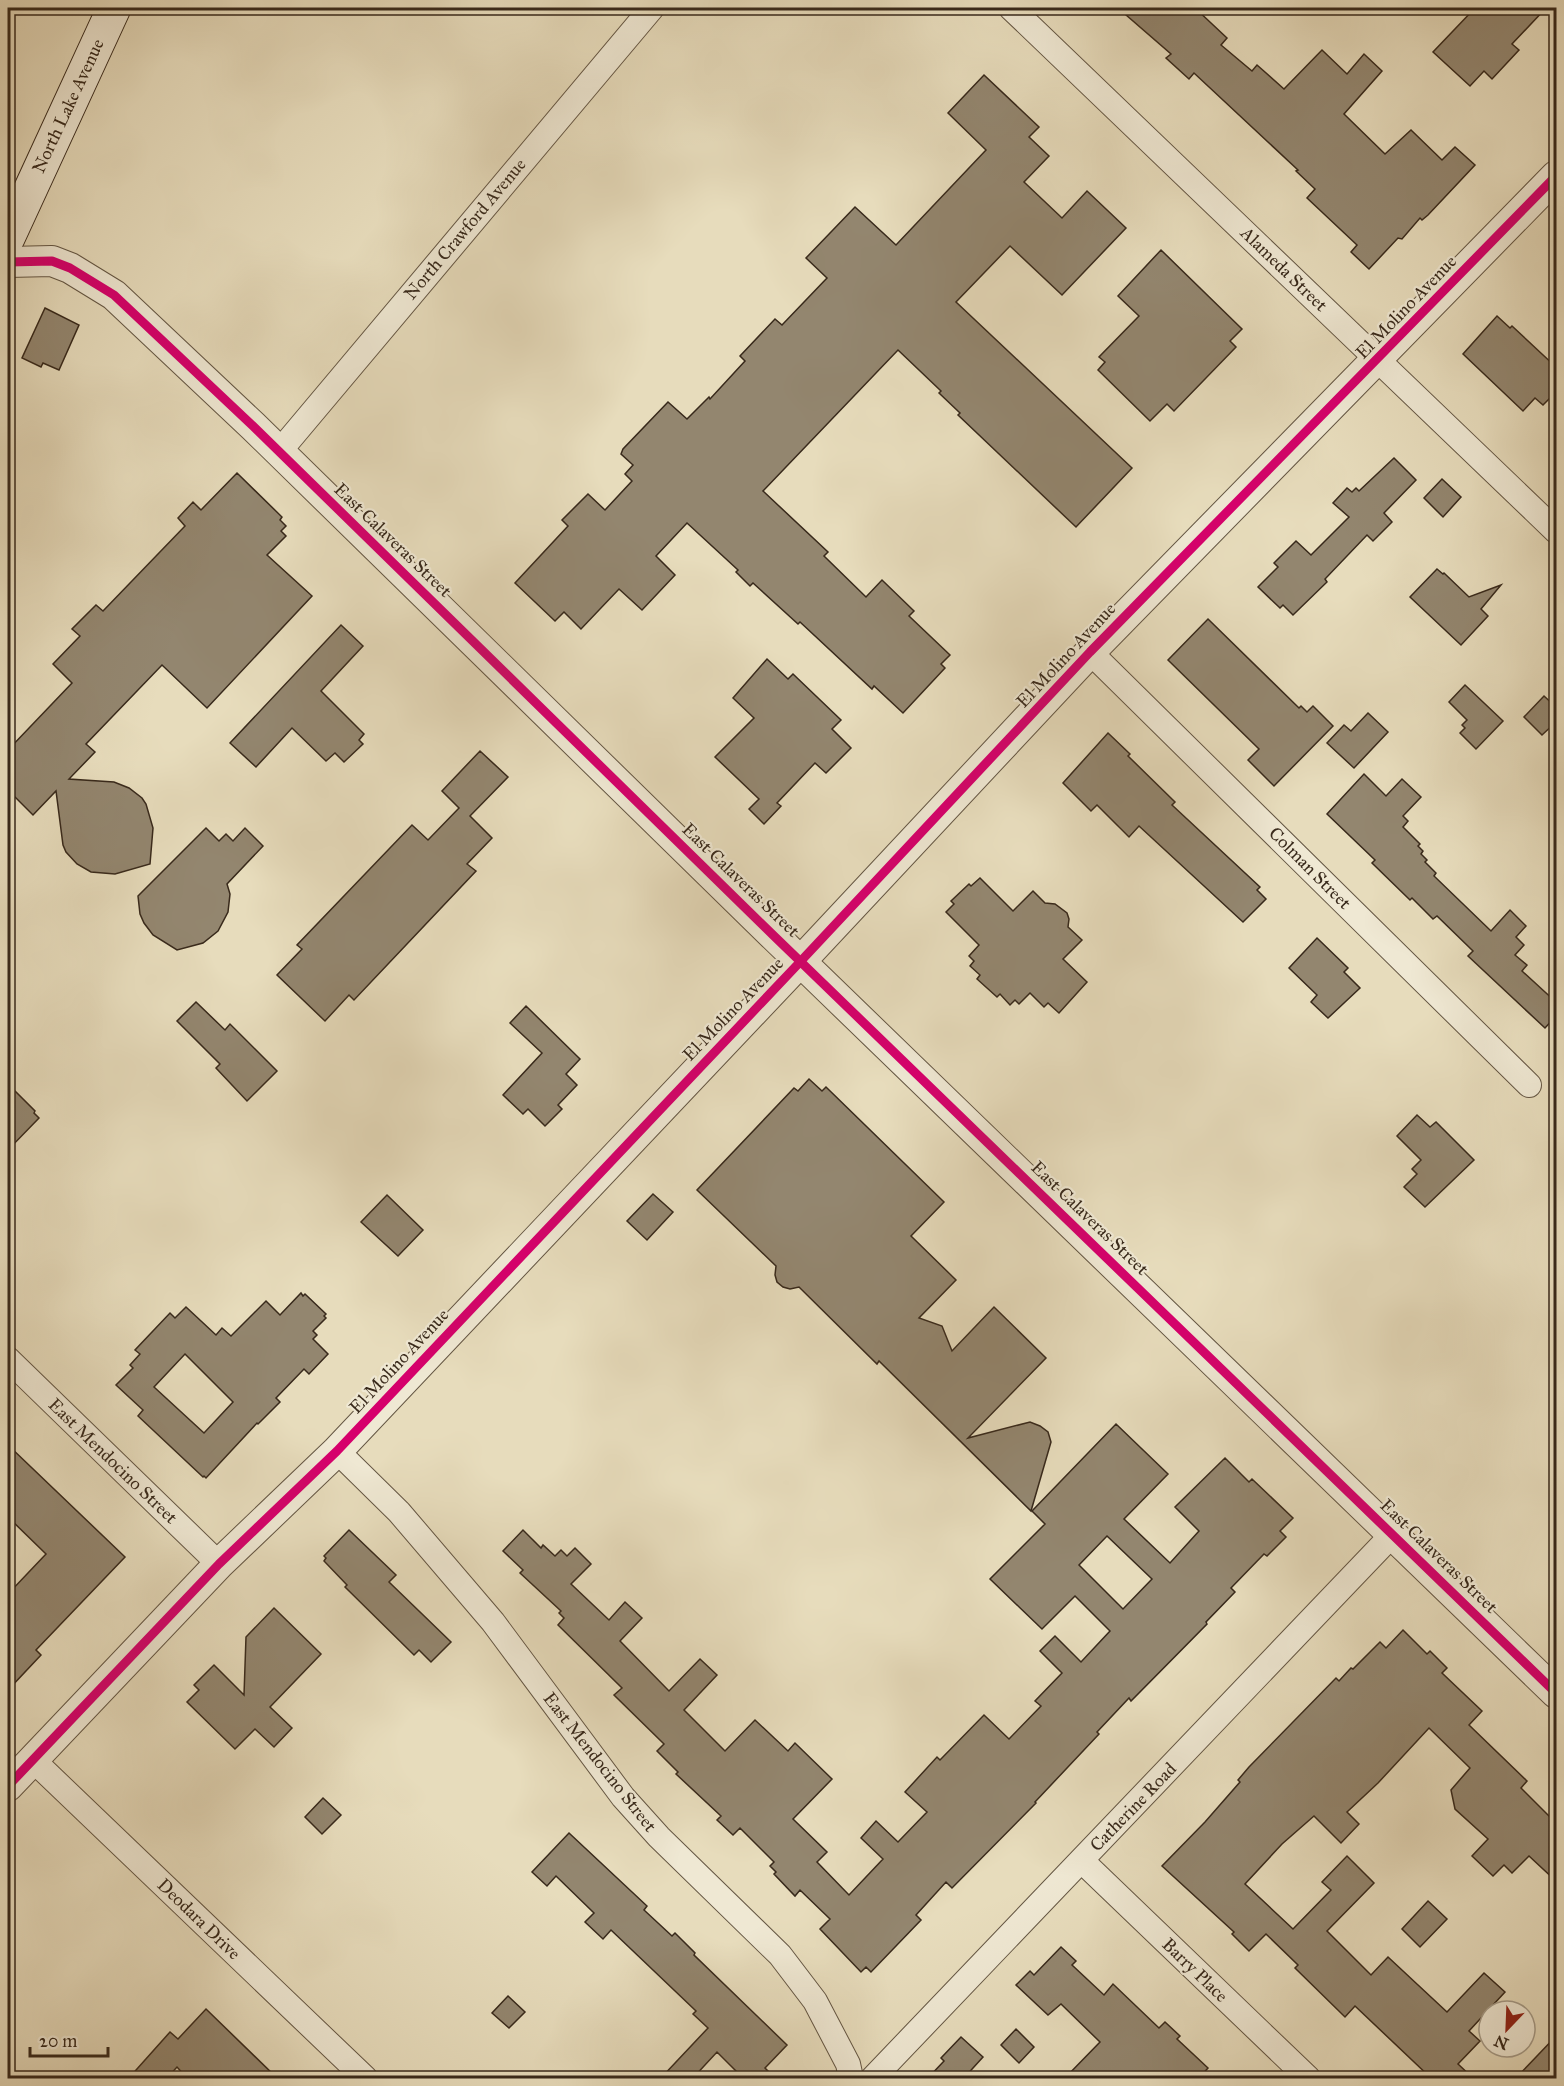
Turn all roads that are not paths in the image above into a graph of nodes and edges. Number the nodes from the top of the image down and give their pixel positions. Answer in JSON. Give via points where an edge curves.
{"nodes":[{"id":1,"x":114,"y":8,"type":"edge"},
{"id":2,"x":652,"y":8,"type":"edge"},
{"id":3,"x":1011,"y":8,"type":"edge"},
{"id":4,"x":1557,"y":176,"type":"edge"},
{"id":5,"x":8,"y":238,"type":"edge"},
{"id":6,"x":8,"y":262,"type":"edge"},
{"id":7,"x":1378,"y":359,"type":"junction"},
{"id":8,"x":279,"y":452,"type":"junction"},
{"id":9,"x":1557,"y":531,"type":"edge"},
{"id":10,"x":1090,"y":652,"type":"junction"},
{"id":11,"x":800,"y":962,"type":"junction"},
{"id":12,"x":1529,"y":1085,"type":"dead end"},
{"id":13,"x":8,"y":1359,"type":"edge"},
{"id":14,"x":337,"y":1451,"type":"junction"},
{"id":15,"x":1392,"y":1534,"type":"junction"},
{"id":16,"x":219,"y":1564,"type":"junction"},
{"id":17,"x":1557,"y":1694,"type":"edge"},
{"id":18,"x":33,"y":1760,"type":"junction"},
{"id":19,"x":8,"y":1786,"type":"edge"},
{"id":20,"x":1082,"y":1861,"type":"junction"},
{"id":21,"x":365,"y":2079,"type":"edge"},
{"id":22,"x":852,"y":2079,"type":"edge"},
{"id":23,"x":873,"y":2079,"type":"edge"},
{"id":24,"x":1308,"y":2079,"type":"edge"}],
"edges":[{"from":1,"to":5,"type":"main road","name":"North Lake Avenue"},
{"from":2,"to":8,"type":"street","name":"North Crawford Avenue"},
{"from":3,"to":7,"type":"street","name":"Alameda Street"},
{"from":4,"to":7,"type":"street","name":"El Molino Avenue"},
{"from":6,"to":8,"type":"street","name":"East Calaveras Street","via":[[52,261],[114,295]]},
{"from":7,"to":9,"type":"street","name":"Alameda Street"},
{"from":7,"to":10,"type":"street","name":"El Molino Avenue"},
{"from":8,"to":11,"type":"street","name":"East Calaveras Street"},
{"from":10,"to":11,"type":"street","name":"El Molino Avenue"},
{"from":10,"to":12,"type":"street","name":"Colman Street"},
{"from":11,"to":14,"type":"street","name":"El Molino Avenue"},
{"from":11,"to":15,"type":"street","name":"East Calaveras Street"},
{"from":13,"to":16,"type":"street","name":"East Mendocino Street"},
{"from":14,"to":16,"type":"street","name":"El Molino Avenue"},
{"from":14,"to":22,"type":"street","name":"East Mendocino Street","via":[[399,1512],[493,1622],[623,1797],[780,1955],[815,2001]]},
{"from":15,"to":17,"type":"street","name":"East Calaveras Street"},
{"from":15,"to":20,"type":"street","name":"Catherine Road"},
{"from":16,"to":18,"type":"street","name":"El Molino Avenue"},
{"from":18,"to":19,"type":"street","name":"El Molino Avenue"},
{"from":18,"to":21,"type":"street","name":"Deodara Drive"},
{"from":20,"to":23,"type":"street","name":"Catherine Road"},
{"from":20,"to":24,"type":"street","name":"Barry Place"}]}
